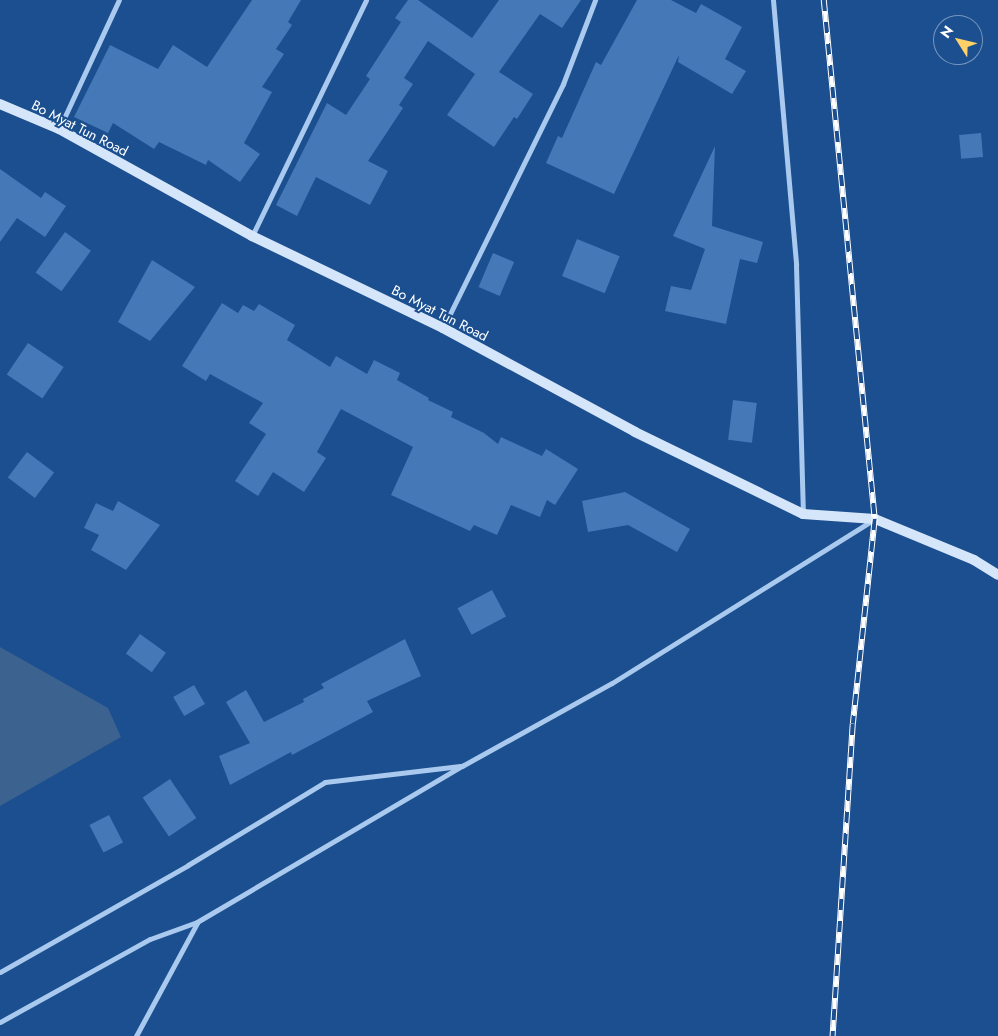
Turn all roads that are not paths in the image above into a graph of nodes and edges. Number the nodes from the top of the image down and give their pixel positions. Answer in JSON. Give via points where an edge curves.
{"nodes":[{"id":1,"x":119,"y":0,"type":"edge"},
{"id":2,"x":366,"y":0,"type":"edge"},
{"id":3,"x":595,"y":0,"type":"edge"},
{"id":4,"x":773,"y":0,"type":"edge"},
{"id":5,"x":0,"y":104,"type":"edge"},
{"id":6,"x":59,"y":130,"type":"junction"},
{"id":7,"x":252,"y":236,"type":"junction"},
{"id":8,"x":443,"y":328,"type":"junction"},
{"id":9,"x":803,"y":514,"type":"junction"},
{"id":10,"x":876,"y":519,"type":"junction"},
{"id":11,"x":998,"y":575,"type":"edge"},
{"id":12,"x":462,"y":766,"type":"junction"},
{"id":13,"x":197,"y":922,"type":"junction"},
{"id":14,"x":0,"y":972,"type":"edge"},
{"id":15,"x":0,"y":1022,"type":"edge"},
{"id":16,"x":136,"y":1036,"type":"edge"}],
"edges":[{"from":1,"to":6,"type":"street"},
{"from":2,"to":7,"type":"street"},
{"from":3,"to":8,"type":"street","via":[[563,84]]},
{"from":4,"to":9,"type":"street","via":[[796,265]]},
{"from":5,"to":6,"type":"main road","name":"Bo Myat Tun Road"},
{"from":6,"to":7,"type":"main road","name":"Bo Myat Tun Road"},
{"from":7,"to":8,"type":"main road","name":"Bo Myat Tun Road"},
{"from":8,"to":9,"type":"main road","name":"Bo Myat Tun Road","via":[[634,432]]},
{"from":9,"to":10,"type":"main road","name":"Bo Myat Tun Road"},
{"from":10,"to":11,"type":"main road","name":"Bo Myat Tun Road","via":[[974,560]]},
{"from":10,"to":12,"type":"street","via":[[612,683]]},
{"from":12,"to":13,"type":"street"},
{"from":12,"to":14,"type":"street","via":[[325,782],[188,865]]},
{"from":13,"to":15,"type":"street","via":[[150,939]]},
{"from":13,"to":16,"type":"street"}]}
